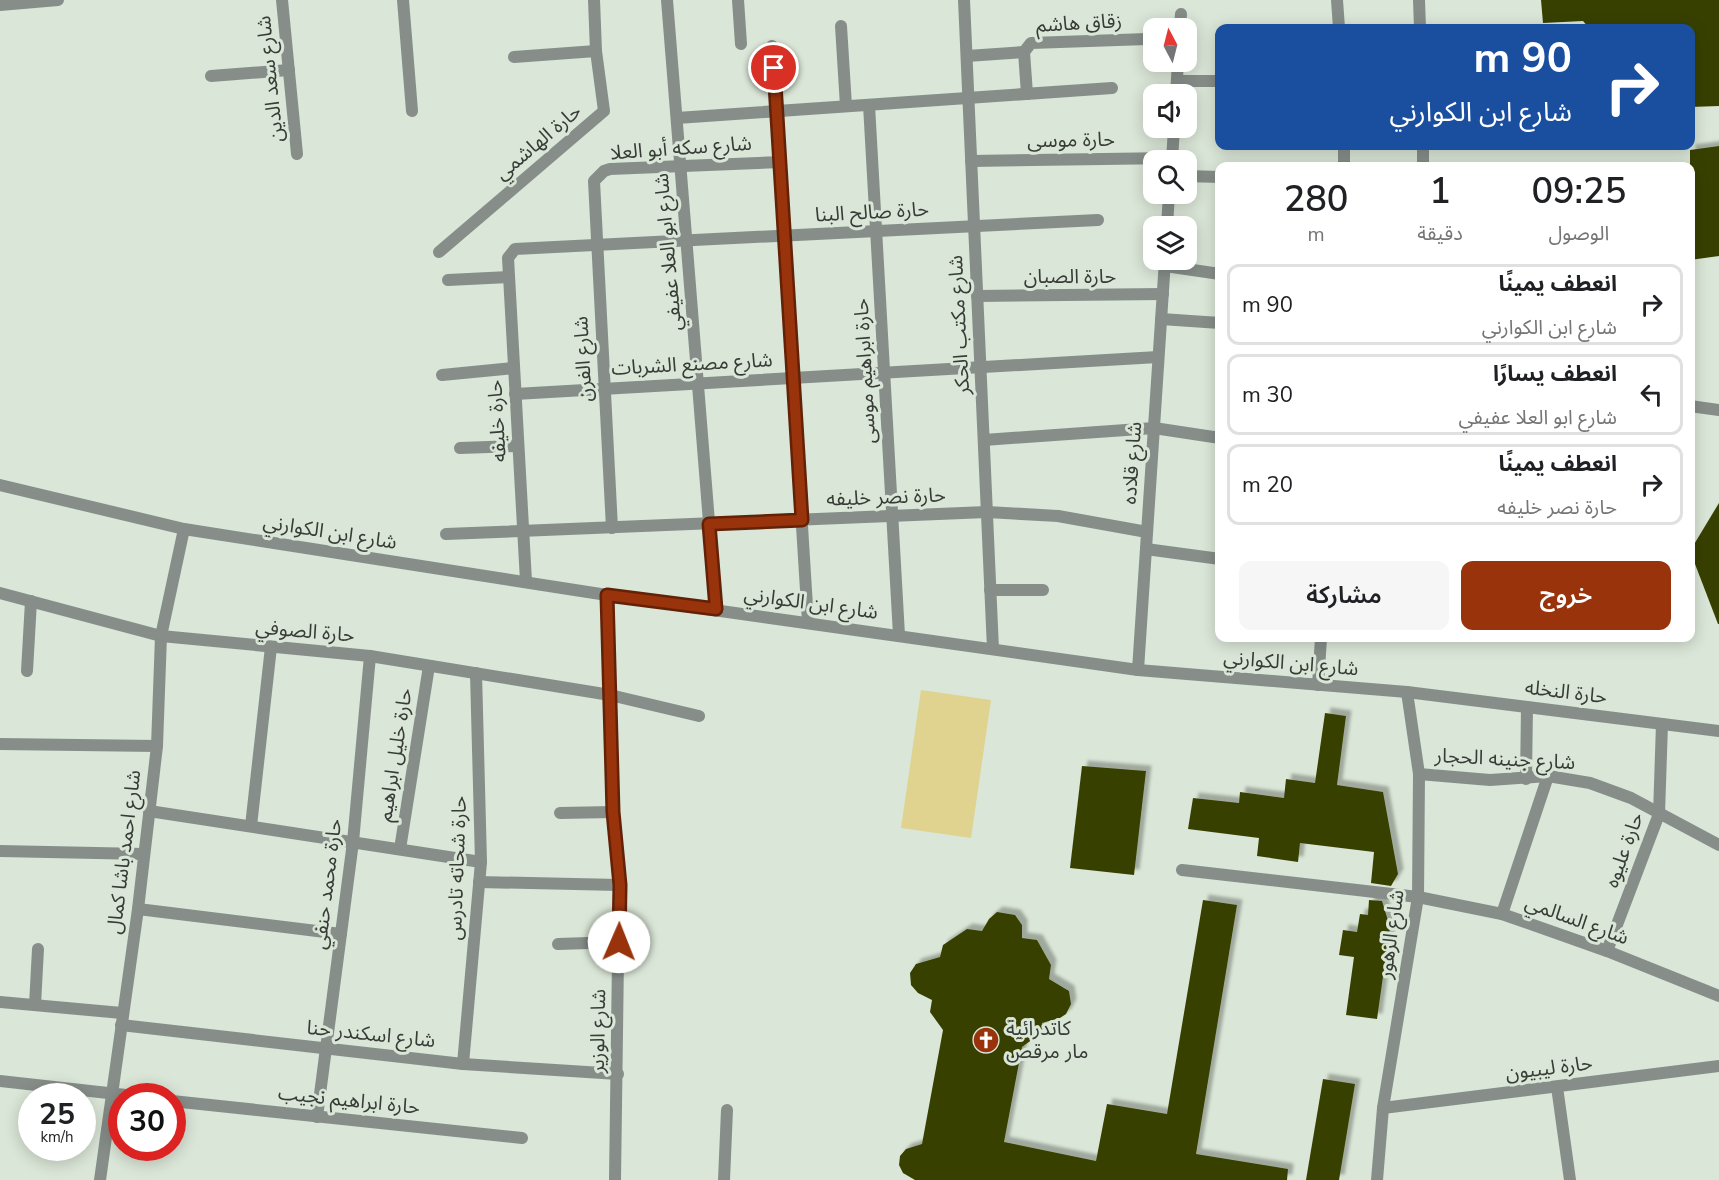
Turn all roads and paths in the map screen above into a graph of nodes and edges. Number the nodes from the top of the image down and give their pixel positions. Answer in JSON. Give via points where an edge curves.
{"nodes":[{"id":1,"x":58,"y":0,"type":"edge"},
{"id":2,"x":282,"y":0,"type":"edge"},
{"id":3,"x":403,"y":0,"type":"edge"},
{"id":4,"x":594,"y":0,"type":"edge"},
{"id":5,"x":667,"y":0,"type":"edge"},
{"id":6,"x":738,"y":0,"type":"edge"},
{"id":7,"x":964,"y":0,"type":"edge"},
{"id":8,"x":1337,"y":0,"type":"edge"},
{"id":9,"x":1419,"y":0,"type":"edge"},
{"id":10,"x":0,"y":4,"type":"edge"},
{"id":11,"x":1181,"y":14,"type":"dead end"},
{"id":12,"x":1181,"y":18,"type":"edge"},
{"id":13,"x":1339,"y":24,"type":"edge"},
{"id":14,"x":1420,"y":24,"type":"edge"},
{"id":15,"x":841,"y":26,"type":"dead end"},
{"id":16,"x":1143,"y":39,"type":"edge"},
{"id":17,"x":741,"y":44,"type":"dead end"},
{"id":18,"x":772,"y":46,"type":"dead end"},
{"id":19,"x":596,"y":51,"type":"junction"},
{"id":20,"x":1024,"y":52,"type":"junction"},
{"id":21,"x":967,"y":56,"type":"junction"},
{"id":22,"x":514,"y":57,"type":"dead end"},
{"id":23,"x":289,"y":70,"type":"junction"},
{"id":24,"x":1177,"y":72,"type":"edge"},
{"id":25,"x":211,"y":76,"type":"dead end"},
{"id":26,"x":1177,"y":81,"type":"junction"},
{"id":27,"x":1215,"y":81,"type":"edge"},
{"id":28,"x":1177,"y":84,"type":"edge"},
{"id":29,"x":1112,"y":88,"type":"dead end"},
{"id":30,"x":1027,"y":94,"type":"junction"},
{"id":31,"x":968,"y":98,"type":"junction"},
{"id":32,"x":869,"y":105,"type":"junction"},
{"id":33,"x":846,"y":106,"type":"junction"},
{"id":34,"x":412,"y":111,"type":"dead end"},
{"id":35,"x":778,"y":111,"type":"junction"},
{"id":36,"x":676,"y":118,"type":"junction"},
{"id":37,"x":297,"y":154,"type":"dead end"},
{"id":38,"x":1143,"y":159,"type":"edge"},
{"id":39,"x":971,"y":161,"type":"junction"},
{"id":40,"x":781,"y":162,"type":"junction"},
{"id":41,"x":680,"y":166,"type":"junction"},
{"id":42,"x":1197,"y":176,"type":"edge"},
{"id":43,"x":1215,"y":177,"type":"edge"},
{"id":44,"x":593,"y":188,"type":"joint"},
{"id":45,"x":1098,"y":220,"type":"dead end"},
{"id":46,"x":974,"y":226,"type":"junction"},
{"id":47,"x":876,"y":231,"type":"junction"},
{"id":48,"x":785,"y":235,"type":"junction"},
{"id":49,"x":686,"y":240,"type":"junction"},
{"id":50,"x":596,"y":245,"type":"junction"},
{"id":51,"x":439,"y":252,"type":"dead end"},
{"id":52,"x":508,"y":258,"type":"joint"},
{"id":53,"x":1197,"y":269,"type":"edge"},
{"id":54,"x":1164,"y":270,"type":"edge"},
{"id":55,"x":1215,"y":273,"type":"edge"},
{"id":56,"x":509,"y":277,"type":"junction"},
{"id":57,"x":448,"y":280,"type":"dead end"},
{"id":58,"x":1162,"y":294,"type":"junction"},
{"id":59,"x":977,"y":296,"type":"junction"},
{"id":60,"x":1161,"y":319,"type":"junction"},
{"id":61,"x":1215,"y":323,"type":"edge"},
{"id":62,"x":1158,"y":357,"type":"junction"},
{"id":63,"x":514,"y":368,"type":"junction"},
{"id":64,"x":981,"y":368,"type":"junction"},
{"id":65,"x":884,"y":373,"type":"junction"},
{"id":66,"x":442,"y":375,"type":"dead end"},
{"id":67,"x":794,"y":378,"type":"junction"},
{"id":68,"x":698,"y":384,"type":"junction"},
{"id":69,"x":604,"y":389,"type":"junction"},
{"id":70,"x":516,"y":394,"type":"junction"},
{"id":71,"x":1695,"y":407,"type":"edge"},
{"id":72,"x":1719,"y":410,"type":"edge"},
{"id":73,"x":1154,"y":428,"type":"junction"},
{"id":74,"x":1215,"y":437,"type":"edge"},
{"id":75,"x":984,"y":440,"type":"junction"},
{"id":76,"x":518,"y":446,"type":"junction"},
{"id":77,"x":460,"y":448,"type":"dead end"},
{"id":78,"x":0,"y":485,"type":"edge"},
{"id":79,"x":987,"y":512,"type":"junction"},
{"id":80,"x":892,"y":516,"type":"junction"},
{"id":81,"x":802,"y":520,"type":"junction"},
{"id":82,"x":709,"y":524,"type":"junction"},
{"id":83,"x":612,"y":528,"type":"junction"},
{"id":84,"x":184,"y":529,"type":"junction"},
{"id":85,"x":523,"y":531,"type":"junction"},
{"id":86,"x":1147,"y":532,"type":"junction"},
{"id":87,"x":446,"y":534,"type":"dead end"},
{"id":88,"x":1146,"y":549,"type":"junction"},
{"id":89,"x":1215,"y":558,"type":"edge"},
{"id":90,"x":526,"y":581,"type":"junction"},
{"id":91,"x":990,"y":590,"type":"junction"},
{"id":92,"x":1043,"y":590,"type":"dead end"},
{"id":93,"x":0,"y":593,"type":"edge"},
{"id":94,"x":607,"y":595,"type":"junction"},
{"id":95,"x":31,"y":601,"type":"junction"},
{"id":96,"x":716,"y":609,"type":"junction"},
{"id":97,"x":808,"y":622,"type":"junction"},
{"id":98,"x":899,"y":635,"type":"junction"},
{"id":99,"x":160,"y":636,"type":"junction"},
{"id":100,"x":1321,"y":642,"type":"edge"},
{"id":101,"x":271,"y":647,"type":"junction"},
{"id":102,"x":993,"y":649,"type":"junction"},
{"id":103,"x":370,"y":656,"type":"junction"},
{"id":104,"x":429,"y":666,"type":"junction"},
{"id":105,"x":1138,"y":670,"type":"junction"},
{"id":106,"x":27,"y":671,"type":"dead end"},
{"id":107,"x":476,"y":673,"type":"junction"},
{"id":108,"x":1318,"y":685,"type":"junction"},
{"id":109,"x":1407,"y":692,"type":"junction"},
{"id":110,"x":610,"y":695,"type":"junction"},
{"id":111,"x":1527,"y":707,"type":"junction"},
{"id":112,"x":699,"y":716,"type":"dead end"},
{"id":113,"x":1662,"y":724,"type":"junction"},
{"id":114,"x":1719,"y":731,"type":"edge"},
{"id":115,"x":0,"y":744,"type":"edge"},
{"id":116,"x":157,"y":746,"type":"junction"},
{"id":117,"x":1419,"y":774,"type":"junction"},
{"id":118,"x":1548,"y":776,"type":"junction"},
{"id":119,"x":1526,"y":779,"type":"junction"},
{"id":120,"x":149,"y":811,"type":"junction"},
{"id":121,"x":613,"y":812,"type":"junction"},
{"id":122,"x":560,"y":813,"type":"dead end"},
{"id":123,"x":1659,"y":814,"type":"junction"},
{"id":124,"x":251,"y":826,"type":"junction"},
{"id":125,"x":353,"y":842,"type":"junction"},
{"id":126,"x":1719,"y":845,"type":"edge"},
{"id":127,"x":400,"y":849,"type":"junction"},
{"id":128,"x":0,"y":851,"type":"edge"},
{"id":129,"x":144,"y":854,"type":"junction"},
{"id":130,"x":481,"y":862,"type":"junction"},
{"id":131,"x":1182,"y":870,"type":"dead end"},
{"id":132,"x":479,"y":882,"type":"junction"},
{"id":133,"x":620,"y":885,"type":"junction"},
{"id":134,"x":1418,"y":897,"type":"junction"},
{"id":135,"x":138,"y":909,"type":"junction"},
{"id":136,"x":1503,"y":914,"type":"junction"},
{"id":137,"x":341,"y":934,"type":"junction"},
{"id":138,"x":619,"y":942,"type":"junction"},
{"id":139,"x":558,"y":944,"type":"dead end"},
{"id":140,"x":38,"y":949,"type":"dead end"},
{"id":141,"x":1607,"y":951,"type":"junction"},
{"id":142,"x":1719,"y":996,"type":"edge"},
{"id":143,"x":0,"y":1002,"type":"edge"},
{"id":144,"x":35,"y":1005,"type":"junction"},
{"id":145,"x":122,"y":1019,"type":"junction"},
{"id":146,"x":326,"y":1049,"type":"junction"},
{"id":147,"x":463,"y":1064,"type":"junction"},
{"id":148,"x":1719,"y":1066,"type":"edge"},
{"id":149,"x":618,"y":1074,"type":"junction"},
{"id":150,"x":0,"y":1081,"type":"edge"},
{"id":151,"x":113,"y":1083,"type":"edge"},
{"id":152,"x":1557,"y":1087,"type":"junction"},
{"id":153,"x":108,"y":1094,"type":"edge"},
{"id":154,"x":186,"y":1103,"type":"edge"},
{"id":155,"x":1383,"y":1108,"type":"junction"},
{"id":156,"x":728,"y":1110,"type":"dead end"},
{"id":157,"x":108,"y":1117,"type":"edge"},
{"id":158,"x":317,"y":1117,"type":"junction"},
{"id":159,"x":522,"y":1138,"type":"dead end"},
{"id":160,"x":100,"y":1180,"type":"edge"},
{"id":161,"x":615,"y":1180,"type":"edge"},
{"id":162,"x":724,"y":1180,"type":"edge"},
{"id":163,"x":1377,"y":1180,"type":"edge"},
{"id":164,"x":1570,"y":1180,"type":"edge"}],
"edges":[{"from":1,"to":10,"type":"street"},
{"from":2,"to":23,"type":"street","name":"شارع سعد الدين"},
{"from":3,"to":34,"type":"street"},
{"from":4,"to":19,"type":"street","name":"حارة الهاشمي"},
{"from":5,"to":36,"type":"street","name":"شارع ابو العلا عفيفي"},
{"from":6,"to":17,"type":"street"},
{"from":7,"to":21,"type":"street","name":"شارع مكتب الحكر"},
{"from":8,"to":13,"type":"street"},
{"from":9,"to":14,"type":"street"},
{"from":11,"to":12,"type":"street"},
{"from":15,"to":33,"type":"street"},
{"from":16,"to":20,"type":"street","name":"زقاق هاشم","via":[[1034,42]]},
{"from":18,"to":35,"type":"street"},
{"from":19,"to":22,"type":"street"},
{"from":19,"to":51,"type":"street","name":"حارة الهاشمي","via":[[605,105],[602,114]]},
{"from":20,"to":21,"type":"street"},
{"from":20,"to":30,"type":"street","name":"زقاق هاشم"},
{"from":21,"to":31,"type":"street","name":"شارع مكتب الحكر"},
{"from":23,"to":25,"type":"street"},
{"from":23,"to":37,"type":"street","name":"شارع سعد الدين"},
{"from":24,"to":26,"type":"street"},
{"from":26,"to":27,"type":"street"},
{"from":26,"to":28,"type":"street"},
{"from":29,"to":30,"type":"street"},
{"from":30,"to":31,"type":"street"},
{"from":31,"to":32,"type":"street"},
{"from":31,"to":39,"type":"street","name":"شارع مكتب الحكر"},
{"from":32,"to":33,"type":"street"},
{"from":32,"to":47,"type":"street","name":"حارة ابراهيم موسى"},
{"from":33,"to":35,"type":"street"},
{"from":35,"to":36,"type":"street"},
{"from":35,"to":40,"type":"street"},
{"from":36,"to":41,"type":"street","name":"شارع ابو العلا عفيفي"},
{"from":38,"to":39,"type":"street","name":"حارة موسى"},
{"from":39,"to":46,"type":"street","name":"شارع مكتب الحكر"},
{"from":40,"to":41,"type":"street","name":"شارع سكه أبو العلا"},
{"from":40,"to":48,"type":"street"},
{"from":41,"to":44,"type":"street","name":"شارع سكه أبو العلا","via":[[610,169],[598,175]]},
{"from":41,"to":49,"type":"street","name":"شارع ابو العلا عفيفي"},
{"from":42,"to":43,"type":"street"},
{"from":44,"to":50,"type":"street","name":"شارع الفرن"},
{"from":45,"to":46,"type":"street","name":"حارة صالح البنا"},
{"from":46,"to":47,"type":"street","name":"حارة صالح البنا"},
{"from":46,"to":59,"type":"street","name":"شارع مكتب الحكر"},
{"from":47,"to":48,"type":"street","name":"حارة صالح البنا"},
{"from":47,"to":65,"type":"street","name":"حارة ابراهيم موسى"},
{"from":48,"to":49,"type":"street","name":"حارة صالح البنا"},
{"from":48,"to":67,"type":"street"},
{"from":49,"to":50,"type":"street","name":"حارة صالح البنا"},
{"from":49,"to":68,"type":"street","name":"شارع ابو العلا عفيفي"},
{"from":50,"to":52,"type":"street","name":"حارة صالح البنا","via":[[515,249]]},
{"from":50,"to":69,"type":"street","name":"شارع الفرن"},
{"from":52,"to":56,"type":"street","name":"حارة خليفه"},
{"from":53,"to":55,"type":"street"},
{"from":54,"to":58,"type":"street","name":"شارع قلاده"},
{"from":56,"to":57,"type":"street"},
{"from":56,"to":63,"type":"street","name":"حارة خليفه"},
{"from":58,"to":59,"type":"street","name":"حارة الصبان"},
{"from":58,"to":60,"type":"street","name":"شارع قلاده"},
{"from":59,"to":64,"type":"street","name":"شارع مكتب الحكر"},
{"from":60,"to":61,"type":"street"},
{"from":60,"to":62,"type":"street","name":"شارع قلاده"},
{"from":62,"to":64,"type":"street","name":"شارع مصنع الشربات"},
{"from":62,"to":73,"type":"street","name":"شارع قلاده"},
{"from":63,"to":66,"type":"street"},
{"from":63,"to":70,"type":"street","name":"حارة خليفه"},
{"from":64,"to":65,"type":"street","name":"شارع مصنع الشربات"},
{"from":64,"to":75,"type":"street","name":"شارع مكتب الحكر"},
{"from":65,"to":67,"type":"street","name":"شارع مصنع الشربات"},
{"from":65,"to":80,"type":"street","name":"حارة ابراهيم موسى"},
{"from":67,"to":68,"type":"street","name":"شارع مصنع الشربات"},
{"from":67,"to":81,"type":"street"},
{"from":68,"to":69,"type":"street","name":"شارع مصنع الشربات"},
{"from":68,"to":82,"type":"street","name":"شارع ابو العلا عفيفي"},
{"from":69,"to":70,"type":"street","name":"شارع مصنع الشربات"},
{"from":69,"to":83,"type":"street","name":"شارع الفرن"},
{"from":70,"to":76,"type":"street","name":"حارة خليفه"},
{"from":71,"to":72,"type":"street"},
{"from":73,"to":74,"type":"street"},
{"from":73,"to":75,"type":"street"},
{"from":73,"to":86,"type":"street","name":"شارع قلاده"},
{"from":75,"to":79,"type":"street","name":"شارع مكتب الحكر"},
{"from":76,"to":77,"type":"street"},
{"from":76,"to":85,"type":"street","name":"حارة خليفه"},
{"from":78,"to":84,"type":"street","name":"شارع ابن الكوارني"},
{"from":79,"to":80,"type":"street","name":"حارة نصر خليفه"},
{"from":79,"to":86,"type":"street","name":"حارة نصر خليفه","via":[[1058,516]]},
{"from":79,"to":91,"type":"street","name":"شارع مكتب الحكر"},
{"from":80,"to":81,"type":"street","name":"حارة نصر خليفه"},
{"from":80,"to":98,"type":"street","name":"حارة ابراهيم موسى"},
{"from":81,"to":82,"type":"street","name":"حارة نصر خليفه"},
{"from":81,"to":97,"type":"street"},
{"from":82,"to":83,"type":"street","name":"حارة نصر خليفه"},
{"from":82,"to":96,"type":"street","name":"شارع ابو العلا عفيفي"},
{"from":83,"to":85,"type":"street","name":"حارة نصر خليفه"},
{"from":84,"to":90,"type":"street","name":"شارع ابن الكوارني"},
{"from":84,"to":99,"type":"street","name":"شارع احمد باشا كمال"},
{"from":85,"to":87,"type":"street","name":"حارة نصر خليفه"},
{"from":85,"to":90,"type":"street","name":"حارة خليفه"},
{"from":86,"to":88,"type":"street","name":"شارع قلاده"},
{"from":88,"to":89,"type":"street"},
{"from":88,"to":105,"type":"street","name":"شارع قلاده"},
{"from":90,"to":94,"type":"street","name":"شارع ابن الكوارني"},
{"from":91,"to":92,"type":"street"},
{"from":91,"to":102,"type":"street","name":"شارع مكتب الحكر"},
{"from":93,"to":95,"type":"street","name":"حارة الصوفي"},
{"from":94,"to":96,"type":"street","name":"شارع ابن الكوارني"},
{"from":94,"to":110,"type":"street","name":"شارع الوزير"},
{"from":95,"to":99,"type":"street","name":"حارة الصوفي"},
{"from":95,"to":106,"type":"street"},
{"from":96,"to":97,"type":"street","name":"شارع ابن الكوارني"},
{"from":97,"to":98,"type":"street","name":"شارع ابن الكوارني"},
{"from":98,"to":102,"type":"street","name":"شارع ابن الكوارني"},
{"from":99,"to":101,"type":"street","name":"حارة الصوفي"},
{"from":99,"to":116,"type":"street","name":"شارع احمد باشا كمال"},
{"from":100,"to":108,"type":"street"},
{"from":101,"to":103,"type":"street","name":"حارة الصوفي"},
{"from":101,"to":124,"type":"street"},
{"from":102,"to":105,"type":"street","name":"شارع ابن الكوارني"},
{"from":103,"to":104,"type":"street","name":"حارة الصوفي"},
{"from":103,"to":125,"type":"street","name":"حارة محمد حنفي"},
{"from":104,"to":107,"type":"street","name":"حارة الصوفي"},
{"from":104,"to":127,"type":"street","name":"حارة خليل ابراهيم"},
{"from":105,"to":108,"type":"street","name":"شارع ابن الكوارني"},
{"from":107,"to":110,"type":"street","name":"حارة الصوفي"},
{"from":107,"to":130,"type":"street","name":"حارة شحاته تادرس"},
{"from":108,"to":109,"type":"street","name":"شارع ابن الكوارني"},
{"from":109,"to":111,"type":"street","name":"حارة النخله"},
{"from":109,"to":117,"type":"street","name":"شارع الزهور"},
{"from":110,"to":112,"type":"street","name":"حارة الصوفي"},
{"from":110,"to":121,"type":"street","name":"شارع الوزير"},
{"from":111,"to":113,"type":"street","name":"حارة النخله"},
{"from":111,"to":119,"type":"street"},
{"from":113,"to":114,"type":"street","name":"حارة النخله"},
{"from":113,"to":123,"type":"street","name":"حارة عليوه"},
{"from":115,"to":116,"type":"street"},
{"from":116,"to":120,"type":"street","name":"شارع احمد باشا كمال"},
{"from":117,"to":119,"type":"street","name":"شارع جنينه الحجار"},
{"from":117,"to":134,"type":"street","name":"شارع الزهور"},
{"from":118,"to":119,"type":"street","name":"شارع جنينه الحجار"},
{"from":118,"to":123,"type":"street","name":"شارع جنينه الحجار","via":[[1590,783],[1631,798]]},
{"from":118,"to":136,"type":"street"},
{"from":120,"to":124,"type":"street"},
{"from":120,"to":129,"type":"street","name":"شارع احمد باشا كمال"},
{"from":121,"to":122,"type":"street"},
{"from":121,"to":133,"type":"street","name":"شارع الوزير"},
{"from":123,"to":126,"type":"street","name":"شارع جنينه الحجار"},
{"from":123,"to":141,"type":"street","name":"حارة عليوه"},
{"from":124,"to":125,"type":"street"},
{"from":125,"to":127,"type":"street"},
{"from":125,"to":137,"type":"street","name":"حارة محمد حنفي"},
{"from":127,"to":130,"type":"street"},
{"from":128,"to":129,"type":"street"},
{"from":129,"to":135,"type":"street","name":"شارع احمد باشا كمال"},
{"from":130,"to":132,"type":"street","name":"حارة شحاته تادرس"},
{"from":131,"to":134,"type":"street","name":"شارع السالمي"},
{"from":132,"to":133,"type":"street"},
{"from":132,"to":147,"type":"street","name":"حارة شحاته تادرس"},
{"from":133,"to":138,"type":"street","name":"شارع الوزير"},
{"from":134,"to":136,"type":"street","name":"شارع السالمي"},
{"from":134,"to":155,"type":"street","name":"شارع الزهور"},
{"from":135,"to":137,"type":"street"},
{"from":135,"to":145,"type":"street","name":"شارع احمد باشا كمال"},
{"from":136,"to":141,"type":"street","name":"شارع السالمي"},
{"from":137,"to":146,"type":"street","name":"حارة محمد حنفي"},
{"from":138,"to":139,"type":"street"},
{"from":138,"to":149,"type":"street","name":"شارع الوزير"},
{"from":140,"to":144,"type":"street"},
{"from":141,"to":142,"type":"street","name":"شارع السالمي"},
{"from":143,"to":144,"type":"street","name":"شارع اسكندر حنا"},
{"from":144,"to":145,"type":"street","name":"شارع اسكندر حنا"},
{"from":145,"to":146,"type":"street","name":"شارع اسكندر حنا"},
{"from":145,"to":151,"type":"street","name":"شارع احمد باشا كمال"},
{"from":146,"to":147,"type":"street","name":"شارع اسكندر حنا"},
{"from":146,"to":158,"type":"street","name":"حارة محمد حنفي"},
{"from":147,"to":149,"type":"street","name":"شارع اسكندر حنا"},
{"from":148,"to":152,"type":"street","name":"حارة ليبيون"},
{"from":149,"to":161,"type":"street","name":"شارع الوزير"},
{"from":150,"to":153,"type":"street"},
{"from":152,"to":155,"type":"street","name":"حارة ليبيون"},
{"from":152,"to":164,"type":"street"},
{"from":154,"to":158,"type":"street","name":"حارة ابراهيم نجيب"},
{"from":155,"to":163,"type":"street","name":"شارع الزهور"},
{"from":156,"to":162,"type":"street"},
{"from":157,"to":160,"type":"street","name":"شارع احمد باشا كمال"},
{"from":158,"to":159,"type":"street","name":"حارة ابراهيم نجيب"}]}
